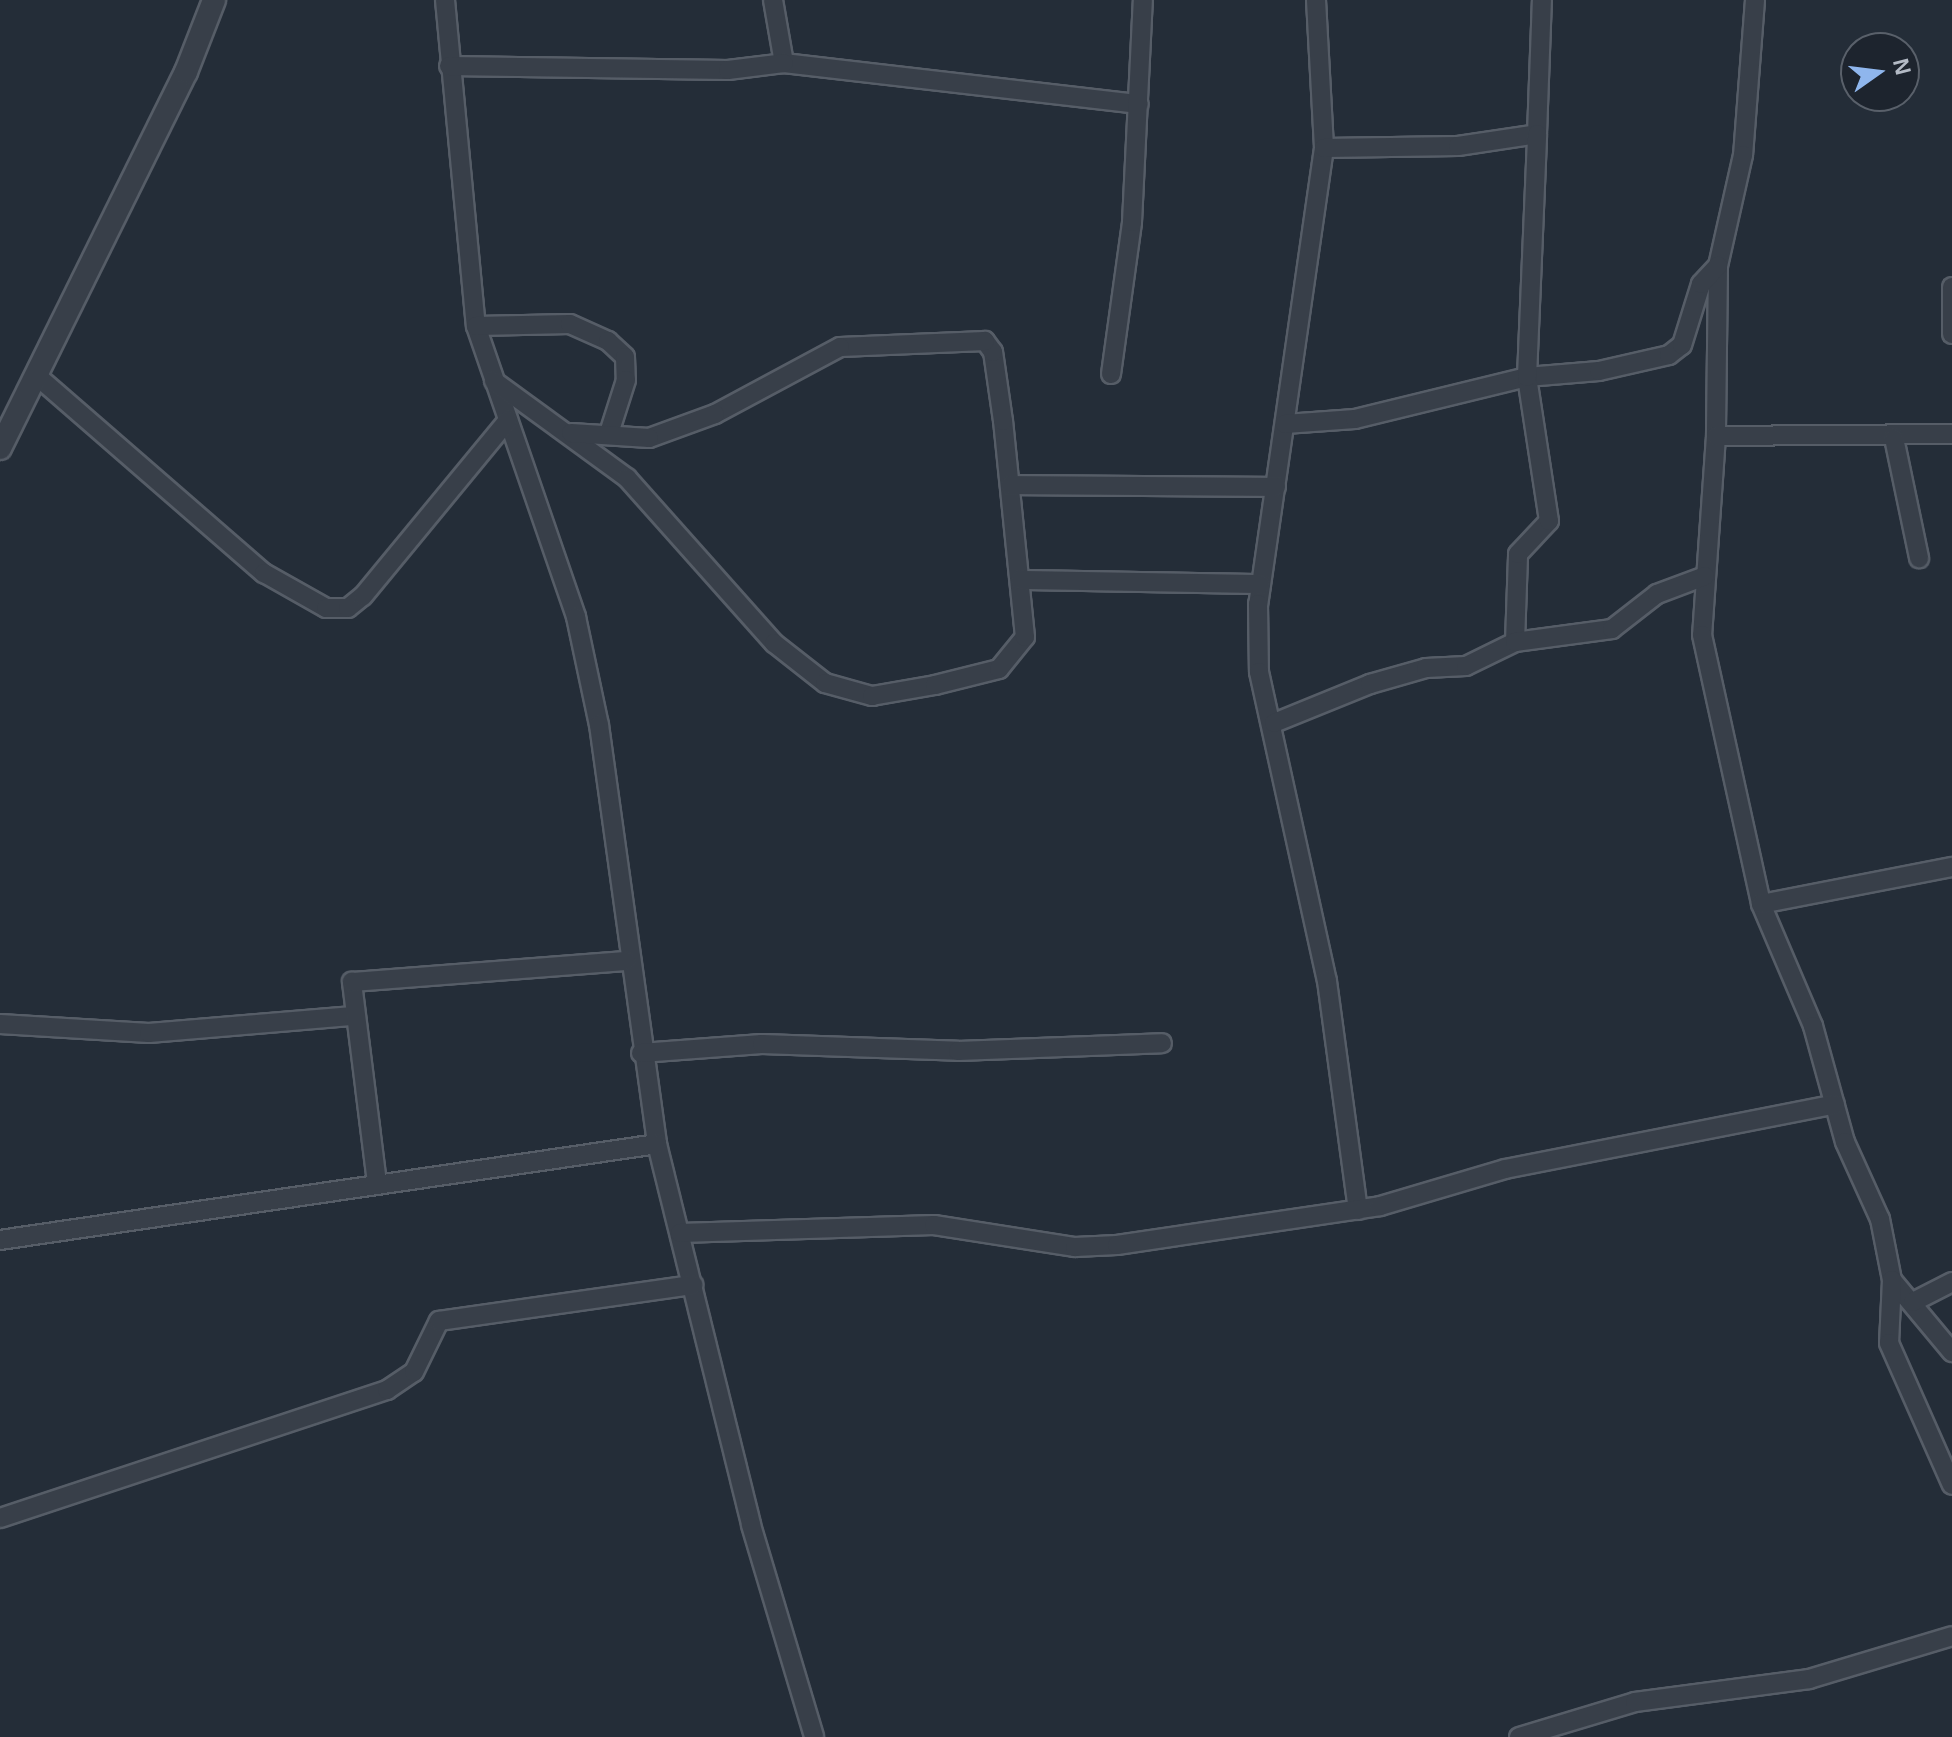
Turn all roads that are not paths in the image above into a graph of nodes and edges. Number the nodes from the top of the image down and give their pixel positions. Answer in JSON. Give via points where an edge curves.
{"nodes":[{"id":1,"x":214,"y":0,"type":"edge"},
{"id":2,"x":445,"y":0,"type":"edge"},
{"id":3,"x":773,"y":0,"type":"edge"},
{"id":4,"x":1143,"y":0,"type":"edge"},
{"id":5,"x":1316,"y":0,"type":"edge"},
{"id":6,"x":1542,"y":0,"type":"edge"},
{"id":7,"x":1755,"y":0,"type":"edge"},
{"id":8,"x":784,"y":63,"type":"junction"},
{"id":9,"x":449,"y":66,"type":"junction"},
{"id":10,"x":1139,"y":104,"type":"junction"},
{"id":11,"x":1537,"y":134,"type":"junction"},
{"id":12,"x":1324,"y":148,"type":"junction"},
{"id":13,"x":1718,"y":266,"type":"junction"},
{"id":14,"x":1952,"y":287,"type":"edge"},
{"id":15,"x":476,"y":326,"type":"junction"},
{"id":16,"x":1952,"y":334,"type":"edge"},
{"id":17,"x":1111,"y":374,"type":"dead end"},
{"id":18,"x":37,"y":376,"type":"junction"},
{"id":19,"x":1527,"y":377,"type":"junction"},
{"id":20,"x":494,"y":381,"type":"junction"},
{"id":21,"x":8,"y":415,"type":"edge"},
{"id":22,"x":508,"y":420,"type":"junction"},
{"id":23,"x":1285,"y":424,"type":"junction"},
{"id":24,"x":610,"y":430,"type":"junction"},
{"id":25,"x":571,"y":433,"type":"junction"},
{"id":26,"x":1952,"y":434,"type":"edge"},
{"id":27,"x":1716,"y":436,"type":"junction"},
{"id":28,"x":1894,"y":438,"type":"junction"},
{"id":29,"x":0,"y":448,"type":"edge"},
{"id":30,"x":1010,"y":485,"type":"junction"},
{"id":31,"x":1276,"y":487,"type":"junction"},
{"id":32,"x":1919,"y":558,"type":"dead end"},
{"id":33,"x":1705,"y":576,"type":"junction"},
{"id":34,"x":1020,"y":580,"type":"junction"},
{"id":35,"x":1261,"y":584,"type":"junction"},
{"id":36,"x":1515,"y":642,"type":"junction"},
{"id":37,"x":1274,"y":723,"type":"junction"},
{"id":38,"x":1952,"y":867,"type":"edge"},
{"id":39,"x":1761,"y":904,"type":"junction"},
{"id":40,"x":626,"y":961,"type":"junction"},
{"id":41,"x":353,"y":1016,"type":"junction"},
{"id":42,"x":0,"y":1024,"type":"edge"},
{"id":43,"x":1162,"y":1043,"type":"dead end"},
{"id":44,"x":641,"y":1053,"type":"junction"},
{"id":45,"x":1835,"y":1104,"type":"junction"},
{"id":46,"x":657,"y":1144,"type":"junction"},
{"id":47,"x":377,"y":1183,"type":"junction"},
{"id":48,"x":1358,"y":1210,"type":"junction"},
{"id":49,"x":680,"y":1233,"type":"junction"},
{"id":50,"x":0,"y":1240,"type":"edge"},
{"id":51,"x":1892,"y":1280,"type":"junction"},
{"id":52,"x":1952,"y":1282,"type":"edge"},
{"id":53,"x":693,"y":1285,"type":"junction"},
{"id":54,"x":1913,"y":1302,"type":"junction"},
{"id":55,"x":1952,"y":1352,"type":"edge"},
{"id":56,"x":1952,"y":1485,"type":"edge"},
{"id":57,"x":0,"y":1518,"type":"edge"},
{"id":58,"x":1952,"y":1636,"type":"edge"},
{"id":59,"x":814,"y":1737,"type":"edge"},
{"id":60,"x":1519,"y":1737,"type":"edge"}],
"edges":[{"from":1,"to":18,"type":"street"},
{"from":2,"to":9,"type":"street"},
{"from":3,"to":8,"type":"street"},
{"from":4,"to":10,"type":"street"},
{"from":5,"to":12,"type":"street"},
{"from":6,"to":11,"type":"street","via":[[1544,99]]},
{"from":7,"to":13,"type":"street","via":[[1743,155]]},
{"from":8,"to":9,"type":"street","via":[[728,70]]},
{"from":8,"to":10,"type":"street"},
{"from":9,"to":15,"type":"street"},
{"from":10,"to":17,"type":"street","via":[[1125,290]]},
{"from":11,"to":12,"type":"street","via":[[1458,146]]},
{"from":11,"to":19,"type":"street"},
{"from":12,"to":23,"type":"street"},
{"from":13,"to":19,"type":"street","via":[[1701,284],[1682,345],[1669,355],[1599,371]]},
{"from":13,"to":27,"type":"street"},
{"from":14,"to":16,"type":"street"},
{"from":15,"to":20,"type":"street"},
{"from":15,"to":24,"type":"street","via":[[570,324],[608,341],[625,357],[626,380]]},
{"from":18,"to":21,"type":"street"},
{"from":18,"to":22,"type":"street","via":[[264,573],[326,608],[348,608],[363,596]]},
{"from":19,"to":23,"type":"street","via":[[1355,419]]},
{"from":19,"to":36,"type":"street","via":[[1549,521],[1518,554]]},
{"from":20,"to":22,"type":"street"},
{"from":20,"to":25,"type":"street"},
{"from":21,"to":29,"type":"street"},
{"from":22,"to":40,"type":"street","via":[[576,617],[599,725]]},
{"from":23,"to":31,"type":"street"},
{"from":24,"to":25,"type":"street"},
{"from":24,"to":30,"type":"street","via":[[649,438],[702,419],[840,347],[970,337],[993,352]]},
{"from":25,"to":34,"type":"street","via":[[627,478],[795,664],[845,693],[872,696],[999,669],[1025,637]]},
{"from":26,"to":28,"type":"street"},
{"from":27,"to":28,"type":"street"},
{"from":27,"to":33,"type":"street"},
{"from":28,"to":32,"type":"street"},
{"from":30,"to":31,"type":"street"},
{"from":30,"to":34,"type":"street"},
{"from":31,"to":35,"type":"street"},
{"from":33,"to":36,"type":"street","via":[[1657,594],[1612,629]]},
{"from":33,"to":39,"type":"street","via":[[1702,635]]},
{"from":34,"to":35,"type":"street"},
{"from":35,"to":37,"type":"street","via":[[1259,672]]},
{"from":36,"to":37,"type":"street","via":[[1466,666],[1384,680]]},
{"from":37,"to":48,"type":"street","via":[[1327,981]]},
{"from":38,"to":39,"type":"street"},
{"from":39,"to":45,"type":"street","via":[[1813,1026]]},
{"from":40,"to":41,"type":"street","via":[[352,982]]},
{"from":40,"to":44,"type":"street"},
{"from":41,"to":42,"type":"street","via":[[149,1033]]},
{"from":41,"to":47,"type":"street"},
{"from":43,"to":44,"type":"street","via":[[958,1051],[762,1044]]},
{"from":44,"to":46,"type":"street"},
{"from":45,"to":48,"type":"street","via":[[1505,1169]]},
{"from":45,"to":51,"type":"street","via":[[1884,1230]]},
{"from":46,"to":47,"type":"street"},
{"from":46,"to":49,"type":"street"},
{"from":47,"to":50,"type":"street"},
{"from":48,"to":49,"type":"street","via":[[1075,1247],[934,1225]]},
{"from":49,"to":53,"type":"street"},
{"from":51,"to":54,"type":"street"},
{"from":51,"to":56,"type":"street","via":[[1889,1343]]},
{"from":52,"to":54,"type":"street"},
{"from":53,"to":57,"type":"street","via":[[439,1321],[414,1372],[387,1390]]},
{"from":53,"to":59,"type":"street","via":[[751,1525]]},
{"from":54,"to":55,"type":"street"},
{"from":58,"to":60,"type":"street","via":[[1809,1679],[1635,1702]]}]}
